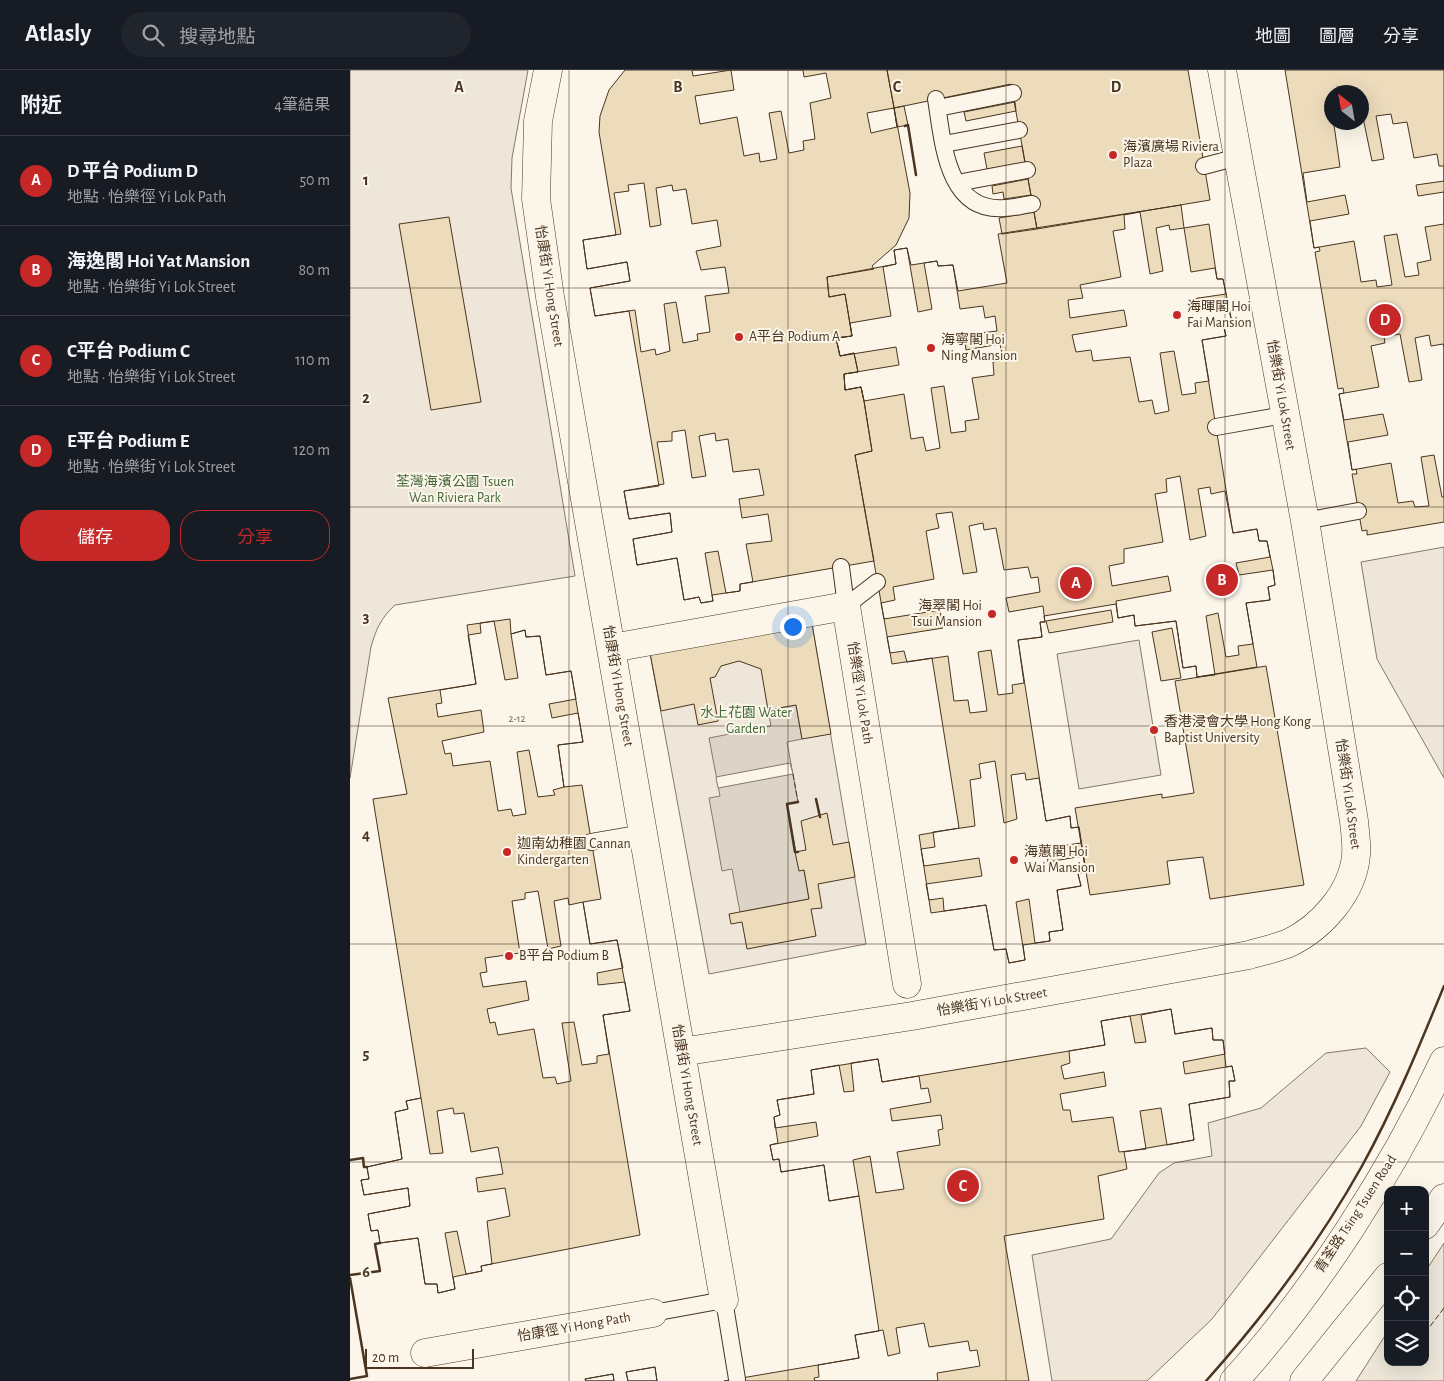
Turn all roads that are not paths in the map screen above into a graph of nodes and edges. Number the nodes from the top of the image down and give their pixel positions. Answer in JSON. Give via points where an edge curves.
{"nodes":[{"id":1,"x":548,"y":70,"type":"edge"},
{"id":2,"x":1222,"y":70,"type":"edge"},
{"id":3,"x":1013,"y":93,"type":"dead end"},
{"id":4,"x":1019,"y":130,"type":"dead end"},
{"id":5,"x":944,"y":144,"type":"junction"},
{"id":6,"x":1238,"y":156,"type":"junction"},
{"id":7,"x":1204,"y":166,"type":"dead end"},
{"id":8,"x":1027,"y":170,"type":"dead end"},
{"id":9,"x":956,"y":183,"type":"junction"},
{"id":10,"x":1032,"y":204,"type":"dead end"},
{"id":11,"x":1284,"y":415,"type":"junction"},
{"id":12,"x":1216,"y":427,"type":"dead end"},
{"id":13,"x":1358,"y":511,"type":"dead end"},
{"id":14,"x":1305,"y":522,"type":"junction"},
{"id":15,"x":840,"y":567,"type":"dead end"},
{"id":16,"x":877,"y":582,"type":"dead end"},
{"id":17,"x":846,"y":606,"type":"junction"},
{"id":18,"x":612,"y":648,"type":"junction"},
{"id":19,"x":643,"y":833,"type":"junction"},
{"id":20,"x":592,"y":842,"type":"dead end"},
{"id":21,"x":907,"y":984,"type":"joint"},
{"id":22,"x":912,"y":1016,"type":"junction"},
{"id":23,"x":681,"y":1052,"type":"junction"},
{"id":24,"x":1444,"y":1061,"type":"edge"},
{"id":25,"x":1444,"y":1198,"type":"edge"},
{"id":26,"x":1429,"y":1219,"type":"edge"},
{"id":27,"x":1384,"y":1282,"type":"edge"},
{"id":28,"x":724,"y":1300,"type":"junction"},
{"id":29,"x":653,"y":1313,"type":"joint"},
{"id":30,"x":425,"y":1353,"type":"dead end"},
{"id":31,"x":737,"y":1379,"type":"dead end"},
{"id":32,"x":1234,"y":1381,"type":"edge"},
{"id":33,"x":1304,"y":1381,"type":"edge"}],
"edges":[{"from":1,"to":18,"type":"street","name":"怡康街 Yi Hong Street","via":[[538,121],[536,199],[550,297]]},
{"from":2,"to":6,"type":"street","name":"怡樂街 Yi Lok Street"},
{"from":3,"to":5,"type":"lane","via":[[937,104]]},
{"from":4,"to":5,"type":"lane"},
{"from":5,"to":9,"type":"lane","via":[[948,167]]},
{"from":6,"to":7,"type":"lane"},
{"from":6,"to":11,"type":"street","name":"怡樂街 Yi Lok Street"},
{"from":8,"to":9,"type":"lane"},
{"from":9,"to":10,"type":"lane","via":[[965,195],[989,206],[1004,209]]},
{"from":11,"to":12,"type":"lane"},
{"from":11,"to":14,"type":"street","name":"怡樂街 Yi Lok Street"},
{"from":13,"to":14,"type":"lane"},
{"from":14,"to":22,"type":"street","name":"怡樂街 Yi Lok Street","via":[[1357,854],[1352,879],[1338,901],[1317,924],[1289,942],[1249,956]]},
{"from":15,"to":17,"type":"lane"},
{"from":16,"to":17,"type":"lane"},
{"from":17,"to":18,"type":"street"},
{"from":17,"to":21,"type":"street","name":"怡樂徑 Yi Lok Path"},
{"from":18,"to":19,"type":"street","name":"怡康街 Yi Hong Street"},
{"from":19,"to":20,"type":"lane"},
{"from":19,"to":23,"type":"street","name":"怡康街 Yi Hong Street"},
{"from":21,"to":22,"type":"lane","name":"怡樂徑 Yi Lok Path"},
{"from":22,"to":23,"type":"street","name":"怡樂街 Yi Lok Street"},
{"from":23,"to":28,"type":"street","name":"怡康街 Yi Hong Street"},
{"from":24,"to":32,"type":"street","name":"青荃路 Tsing Tsuen Road","via":[[1381,1178],[1300,1299]]},
{"from":25,"to":26,"type":"street"},
{"from":27,"to":33,"type":"street"},
{"from":28,"to":29,"type":"lane","name":"怡康徑 Yi Hong Path"},
{"from":28,"to":31,"type":"lane"},
{"from":29,"to":30,"type":"street","name":"怡康徑 Yi Hong Path"}]}
